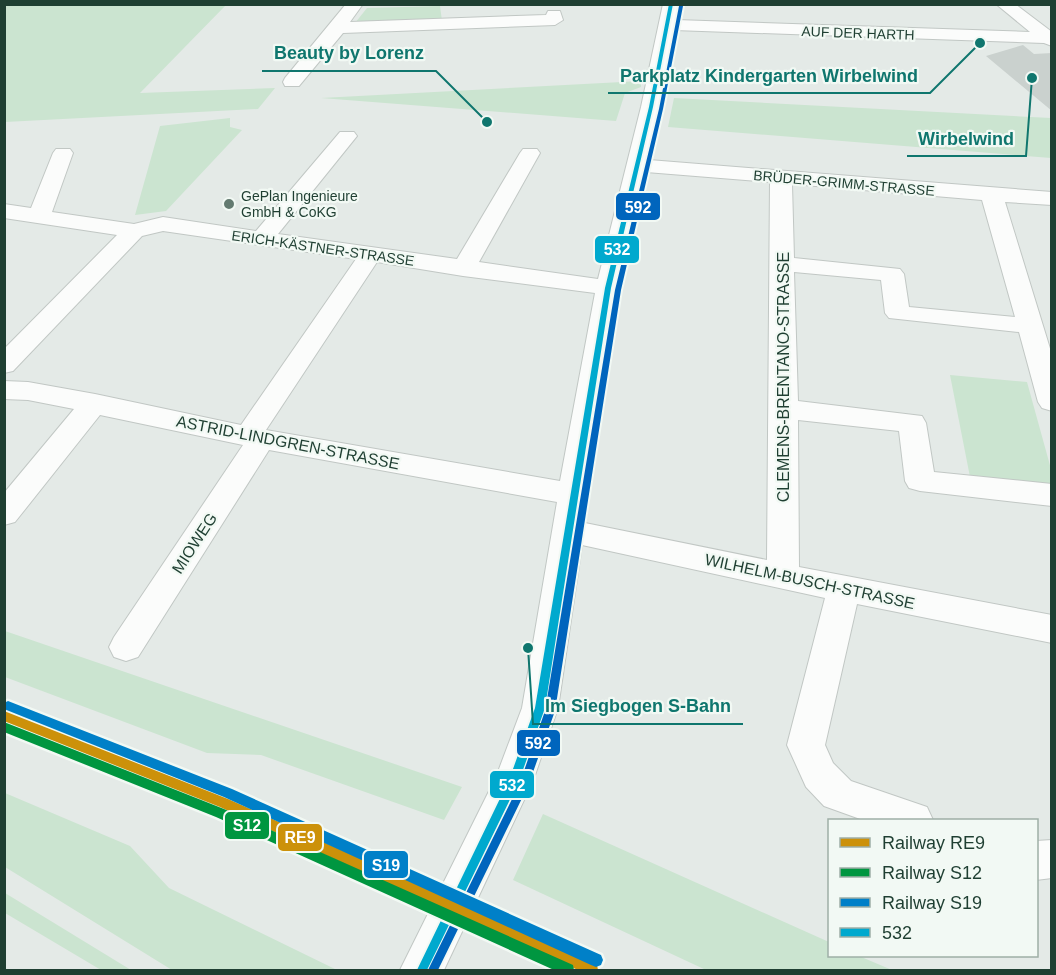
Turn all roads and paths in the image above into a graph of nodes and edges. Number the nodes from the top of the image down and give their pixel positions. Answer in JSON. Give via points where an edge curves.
{"nodes":[{"id":1,"x":355,"y":4,"type":"edge"},
{"id":2,"x":1004,"y":4,"type":"edge"},
{"id":3,"x":554,"y":15,"type":"dead end"},
{"id":4,"x":670,"y":15,"type":"edge"},
{"id":5,"x":338,"y":28,"type":"junction"},
{"id":6,"x":1050,"y":40,"type":"edge"},
{"id":7,"x":292,"y":82,"type":"dead end"},
{"id":8,"x":347,"y":136,"type":"dead end"},
{"id":9,"x":63,"y":153,"type":"dead end"},
{"id":10,"x":530,"y":153,"type":"dead end"},
{"id":11,"x":637,"y":165,"type":"junction"},
{"id":12,"x":781,"y":178,"type":"junction"},
{"id":13,"x":992,"y":195,"type":"junction"},
{"id":14,"x":1052,"y":199,"type":"edge"},
{"id":15,"x":4,"y":211,"type":"edge"},
{"id":16,"x":39,"y":216,"type":"junction"},
{"id":17,"x":134,"y":231,"type":"junction"},
{"id":18,"x":261,"y":239,"type":"junction"},
{"id":19,"x":370,"y":255,"type":"junction"},
{"id":20,"x":782,"y":264,"type":"junction"},
{"id":21,"x":463,"y":269,"type":"junction"},
{"id":22,"x":608,"y":288,"type":"junction"},
{"id":23,"x":1032,"y":326,"type":"junction"},
{"id":24,"x":4,"y":364,"type":"edge"},
{"id":25,"x":4,"y":390,"type":"edge"},
{"id":26,"x":1052,"y":402,"type":"edge"},
{"id":27,"x":95,"y":404,"type":"junction"},
{"id":28,"x":784,"y":409,"type":"junction"},
{"id":29,"x":255,"y":437,"type":"junction"},
{"id":30,"x":573,"y":494,"type":"junction"},
{"id":31,"x":1052,"y":495,"type":"edge"},
{"id":32,"x":4,"y":514,"type":"edge"},
{"id":33,"x":569,"y":531,"type":"junction"},
{"id":34,"x":783,"y":576,"type":"junction"},
{"id":35,"x":844,"y":589,"type":"junction"},
{"id":36,"x":1052,"y":629,"type":"edge"},
{"id":37,"x":126,"y":647,"type":"dead end"},
{"id":38,"x":910,"y":819,"type":"edge"},
{"id":39,"x":422,"y":970,"type":"edge"}],
"edges":[{"from":1,"to":5,"type":"street"},
{"from":2,"to":6,"type":"street"},
{"from":3,"to":5,"type":"street","via":[[555,21]]},
{"from":4,"to":6,"type":"street","name":"AUF DER HARTH"},
{"from":4,"to":11,"type":"street"},
{"from":5,"to":7,"type":"street"},
{"from":8,"to":18,"type":"street"},
{"from":9,"to":16,"type":"street"},
{"from":10,"to":21,"type":"street"},
{"from":11,"to":12,"type":"street","name":"BRÜDER-GRIMM-STRASSE"},
{"from":11,"to":22,"type":"street"},
{"from":12,"to":13,"type":"street","name":"BRÜDER-GRIMM-STRASSE"},
{"from":12,"to":20,"type":"street","name":"CLEMENS-BRENTANO-STRASSE"},
{"from":13,"to":14,"type":"street","name":"BRÜDER-GRIMM-STRASSE"},
{"from":13,"to":23,"type":"street"},
{"from":15,"to":16,"type":"street","name":"ERICH-KÄSTNER-STRASSE"},
{"from":16,"to":17,"type":"street","name":"ERICH-KÄSTNER-STRASSE"},
{"from":17,"to":18,"type":"street","name":"ERICH-KÄSTNER-STRASSE","via":[[163,224]]},
{"from":17,"to":24,"type":"street"},
{"from":18,"to":19,"type":"street","name":"ERICH-KÄSTNER-STRASSE"},
{"from":19,"to":21,"type":"street","name":"ERICH-KÄSTNER-STRASSE"},
{"from":19,"to":29,"type":"street","name":"MIOWEG"},
{"from":20,"to":23,"type":"street","via":[[892,274],[898,313]]},
{"from":20,"to":28,"type":"street","name":"CLEMENS-BRENTANO-STRASSE"},
{"from":21,"to":22,"type":"street","name":"ERICH-KÄSTNER-STRASSE"},
{"from":22,"to":30,"type":"street"},
{"from":23,"to":26,"type":"street"},
{"from":25,"to":27,"type":"street","name":"ASTRID-LINDGREN-STRASSE"},
{"from":27,"to":29,"type":"street","name":"ASTRID-LINDGREN-STRASSE"},
{"from":27,"to":32,"type":"street"},
{"from":28,"to":31,"type":"street","via":[[912,423],[920,481]]},
{"from":28,"to":34,"type":"street","name":"CLEMENS-BRENTANO-STRASSE"},
{"from":29,"to":30,"type":"street","name":"ASTRID-LINDGREN-STRASSE"},
{"from":29,"to":37,"type":"street","name":"MIOWEG"},
{"from":30,"to":33,"type":"street"},
{"from":33,"to":34,"type":"street","name":"WILHELM-BUSCH-STRASSE"},
{"from":33,"to":39,"type":"street","via":[[540,708],[514,781]]},
{"from":34,"to":35,"type":"street","name":"WILHELM-BUSCH-STRASSE"},
{"from":35,"to":36,"type":"street","name":"WILHELM-BUSCH-STRASSE"},
{"from":35,"to":38,"type":"street","via":[[806,745],[819,775],[838,794]]}]}
